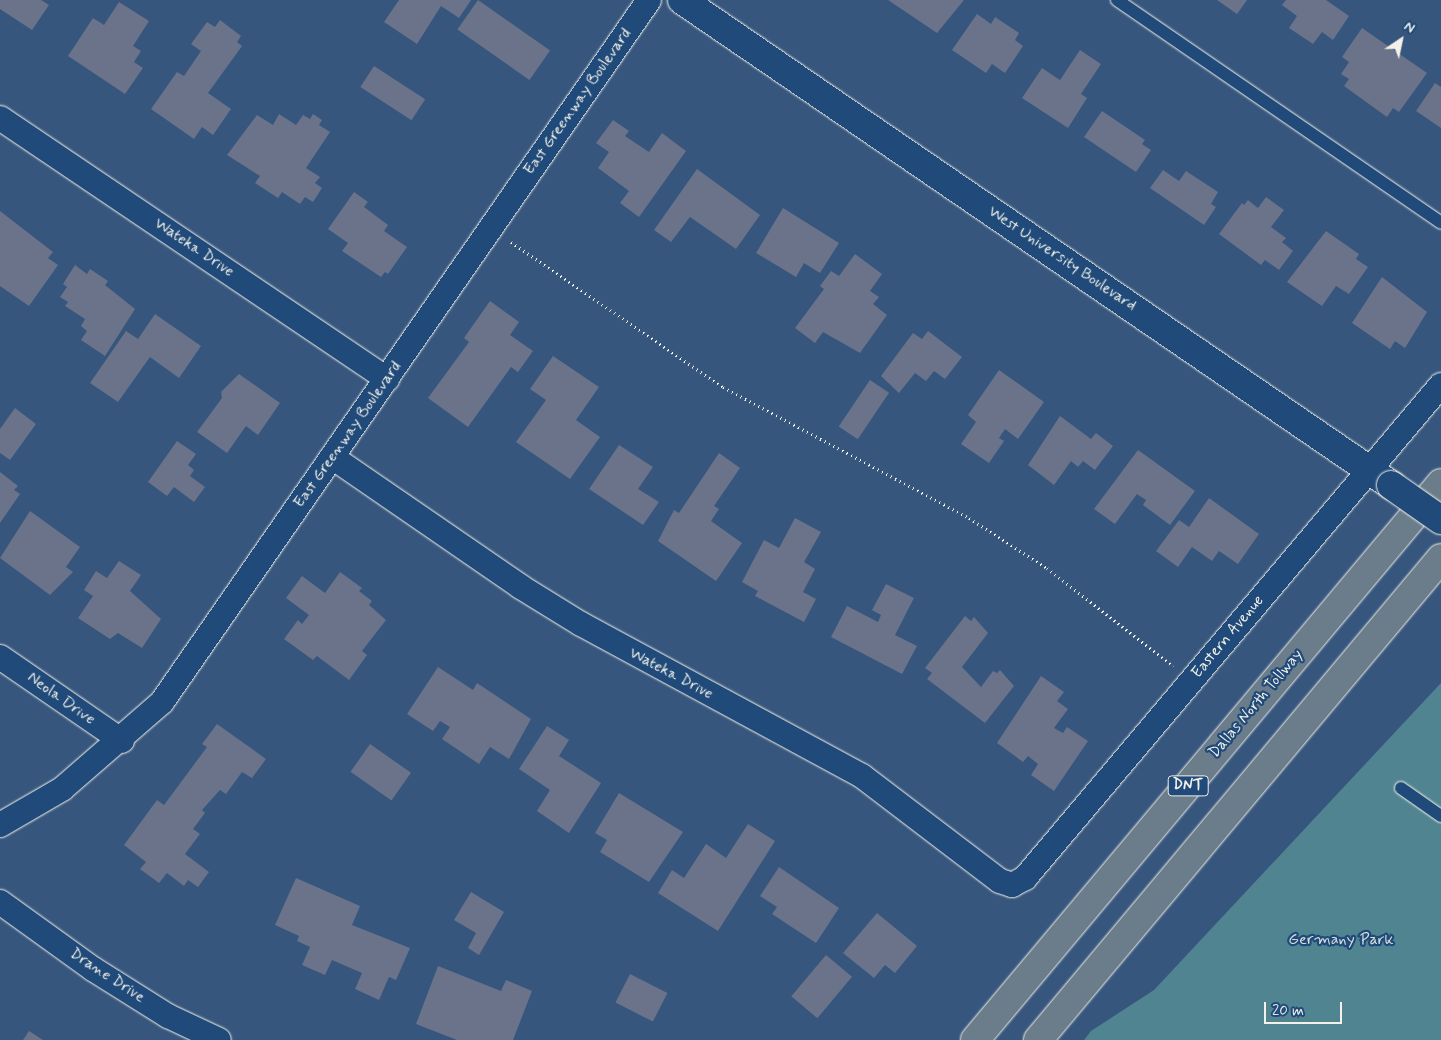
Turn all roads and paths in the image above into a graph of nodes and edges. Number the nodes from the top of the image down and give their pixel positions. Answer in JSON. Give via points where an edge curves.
{"nodes":[{"id":1,"x":649,"y":0,"type":"edge"},
{"id":2,"x":682,"y":0,"type":"edge"},
{"id":3,"x":1117,"y":0,"type":"edge"},
{"id":4,"x":0,"y":118,"type":"edge"},
{"id":5,"x":1441,"y":223,"type":"edge"},
{"id":6,"x":491,"y":228,"type":"junction"},
{"id":7,"x":387,"y":379,"type":"junction"},
{"id":8,"x":1441,"y":385,"type":"edge"},
{"id":9,"x":332,"y":457,"type":"junction"},
{"id":10,"x":1368,"y":470,"type":"junction"},
{"id":11,"x":1441,"y":483,"type":"edge"},
{"id":12,"x":1441,"y":520,"type":"edge"},
{"id":13,"x":1441,"y":558,"type":"edge"},
{"id":14,"x":0,"y":657,"type":"edge"},
{"id":15,"x":1191,"y":681,"type":"junction"},
{"id":16,"x":122,"y":741,"type":"junction"},
{"id":17,"x":1401,"y":788,"type":"dead end"},
{"id":18,"x":1441,"y":816,"type":"edge"},
{"id":19,"x":0,"y":825,"type":"edge"},
{"id":20,"x":1012,"y":885,"type":"joint"},
{"id":21,"x":0,"y":902,"type":"edge"},
{"id":22,"x":219,"y":1040,"type":"edge"},
{"id":23,"x":975,"y":1040,"type":"edge"},
{"id":24,"x":1038,"y":1040,"type":"edge"}],
"edges":[{"from":1,"to":6,"type":"street","name":"East Greenway Boulevard"},
{"from":2,"to":10,"type":"street","name":"West University Boulevard"},
{"from":3,"to":5,"type":"lane"},
{"from":4,"to":7,"type":"street","name":"Wateka Drive"},
{"from":6,"to":7,"type":"street","name":"East Greenway Boulevard"},
{"from":6,"to":15,"type":"path","via":[[723,387],[969,518],[1047,568]]},
{"from":7,"to":9,"type":"street","name":"East Greenway Boulevard"},
{"from":8,"to":10,"type":"street","name":"Eastern Avenue"},
{"from":9,"to":16,"type":"street","name":"East Greenway Boulevard","via":[[193,662],[162,702]]},
{"from":9,"to":20,"type":"street","name":"Wateka Drive","via":[[521,588],[581,624],[862,776],[1000,881]]},
{"from":10,"to":12,"type":"street","name":"West University Boulevard","bridge":true},
{"from":10,"to":15,"type":"street","name":"Eastern Avenue"},
{"from":11,"to":23,"type":"highway","name":"Dallas North Tollway","number":"DNT"},
{"from":13,"to":24,"type":"highway","number":"DNT"},
{"from":14,"to":16,"type":"street","name":"Neola Drive"},
{"from":15,"to":20,"type":"street","name":"Eastern Avenue","via":[[1025,878]]},
{"from":16,"to":19,"type":"street","name":"East Greenway Boulevard","via":[[62,789]]},
{"from":17,"to":18,"type":"lane"},
{"from":21,"to":22,"type":"street","name":"Drane Drive","via":[[93,969],[168,1016]]}]}
